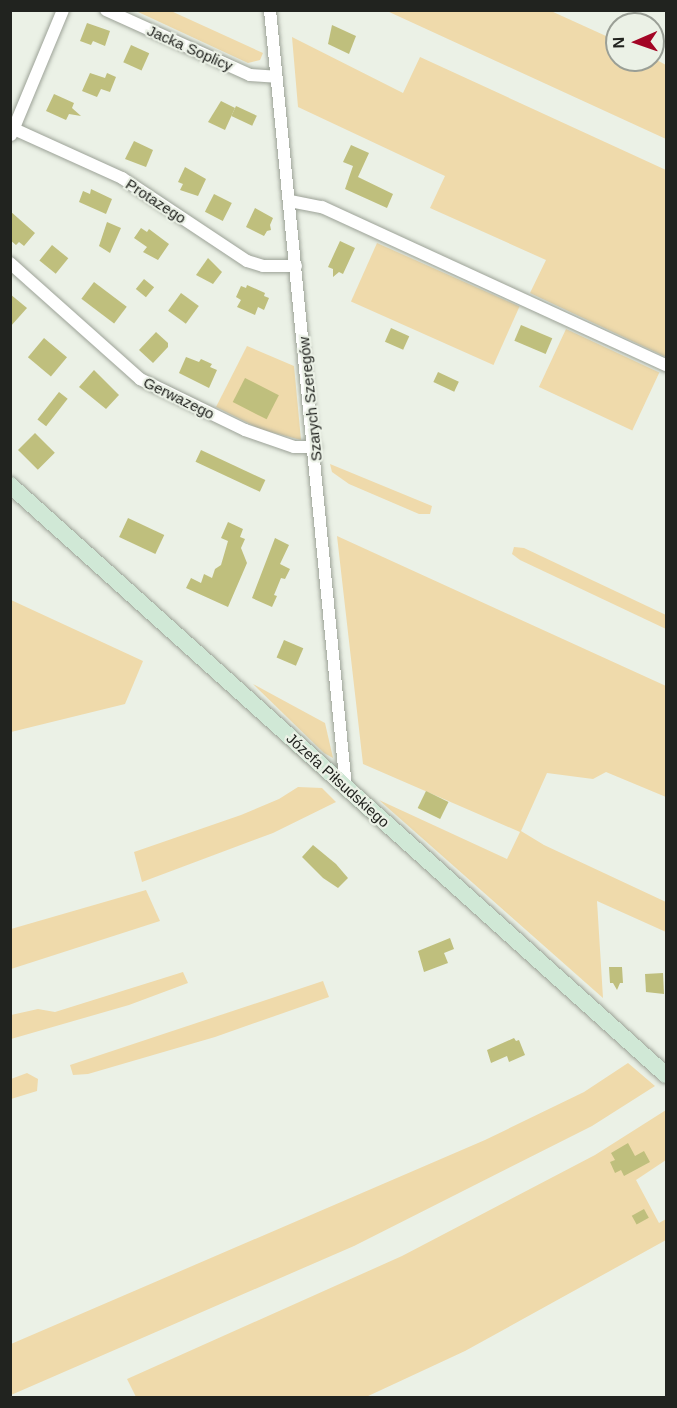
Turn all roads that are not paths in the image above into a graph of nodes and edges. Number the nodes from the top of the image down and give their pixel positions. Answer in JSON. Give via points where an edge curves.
{"nodes":[{"id":1,"x":63,"y":10,"type":"edge"},
{"id":2,"x":106,"y":10,"type":"edge"},
{"id":3,"x":270,"y":10,"type":"edge"},
{"id":4,"x":276,"y":77,"type":"junction"},
{"id":5,"x":12,"y":132,"type":"edge"},
{"id":6,"x":290,"y":201,"type":"junction"},
{"id":7,"x":10,"y":263,"type":"edge"},
{"id":8,"x":296,"y":266,"type":"junction"},
{"id":9,"x":666,"y":365,"type":"edge"},
{"id":10,"x":315,"y":447,"type":"junction"},
{"id":11,"x":10,"y":485,"type":"edge"},
{"id":12,"x":346,"y":788,"type":"junction"},
{"id":13,"x":666,"y":1075,"type":"edge"}],
"edges":[{"from":1,"to":5,"type":"street"},
{"from":2,"to":4,"type":"street","name":"Jacka Soplicy","via":[[250,75]]},
{"from":3,"to":4,"type":"street","name":"Szarych Szeregów"},
{"from":4,"to":6,"type":"street","name":"Szarych Szeregów"},
{"from":5,"to":8,"type":"street","name":"Protazego","via":[[122,178],[246,261],[263,266]]},
{"from":6,"to":8,"type":"street","name":"Szarych Szeregów"},
{"from":6,"to":9,"type":"street","via":[[322,207]]},
{"from":7,"to":10,"type":"street","name":"Gerwazego","via":[[140,379],[254,433],[294,447]]},
{"from":8,"to":10,"type":"street","name":"Szarych Szeregów"},
{"from":10,"to":12,"type":"street","name":"Szarych Szeregów"},
{"from":11,"to":12,"type":"street","name":"Józefa Piłsudskiego"},
{"from":12,"to":13,"type":"street","name":"Józefa Piłsudskiego"}]}
